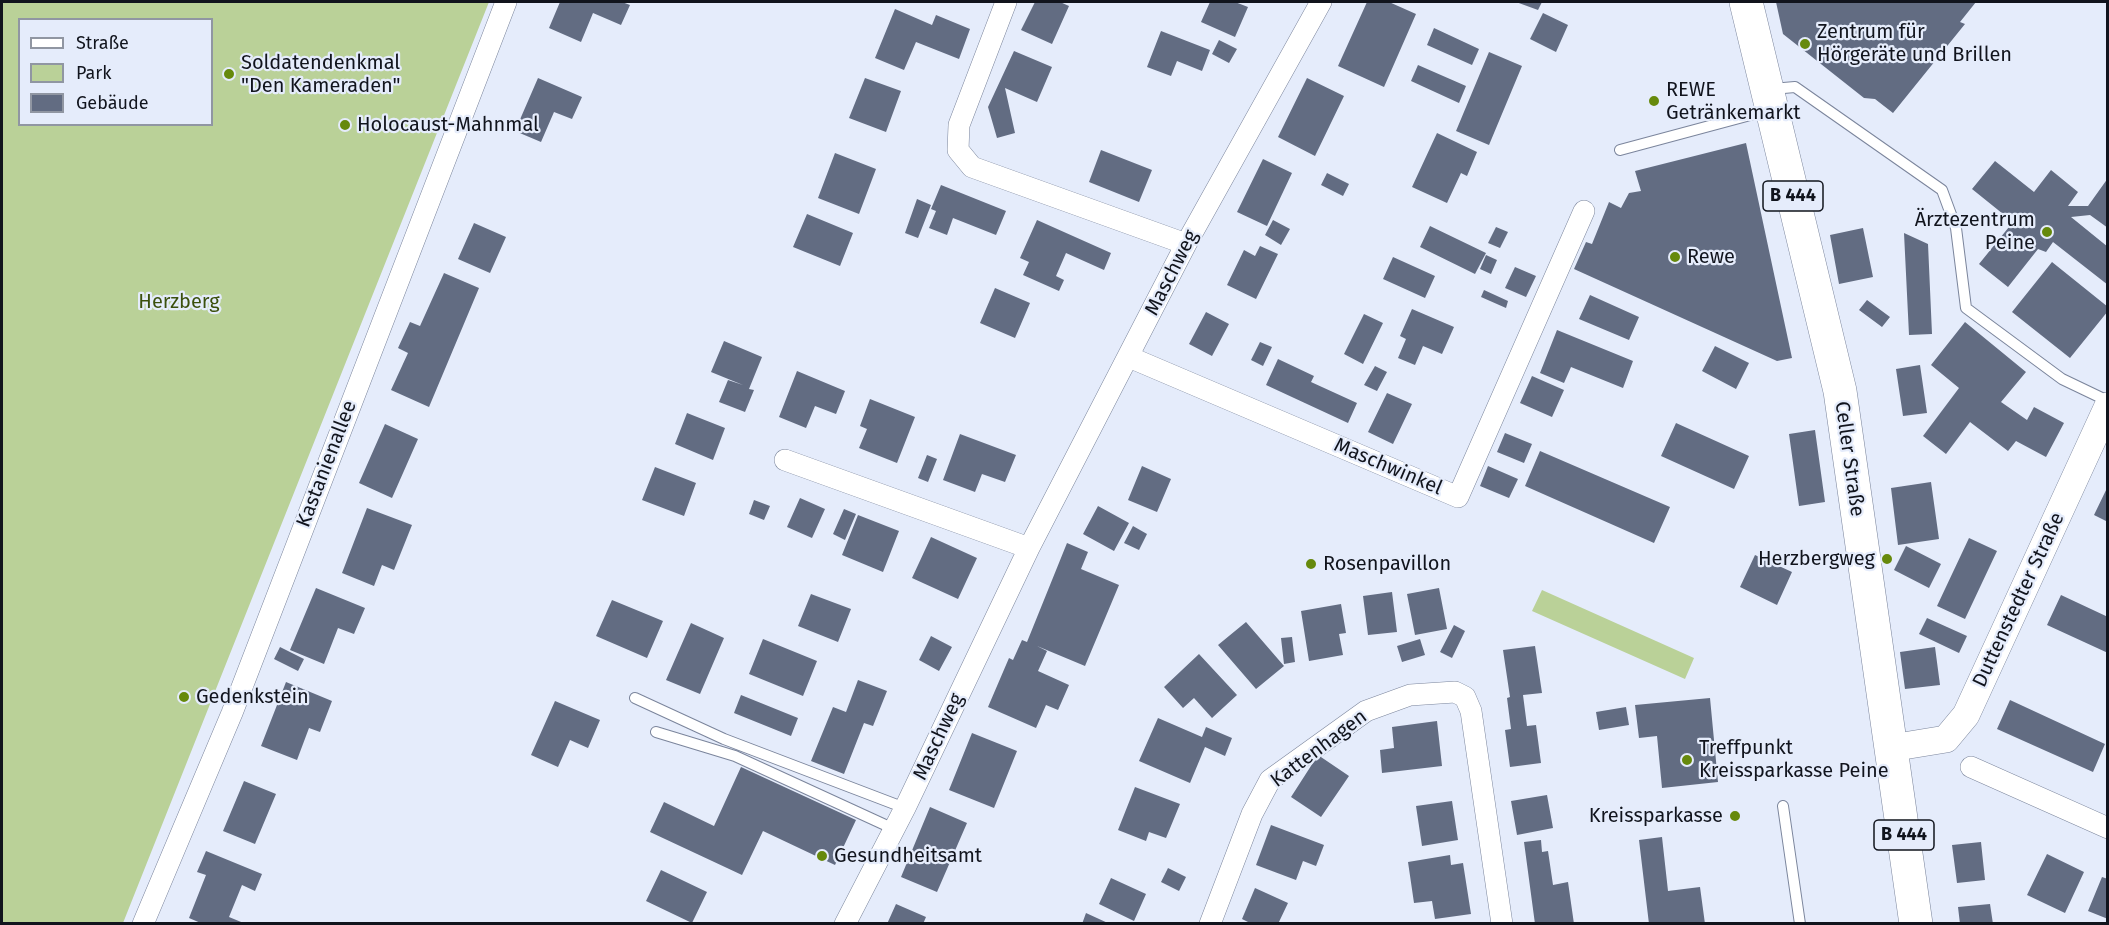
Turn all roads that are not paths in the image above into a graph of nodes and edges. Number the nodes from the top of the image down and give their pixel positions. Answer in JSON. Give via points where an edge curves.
{"nodes":[{"id":1,"x":506,"y":2,"type":"edge"},
{"id":2,"x":1006,"y":2,"type":"edge"},
{"id":3,"x":1321,"y":2,"type":"edge"},
{"id":4,"x":1746,"y":2,"type":"edge"},
{"id":5,"x":1770,"y":99,"type":"junction"},
{"id":6,"x":1620,"y":150,"type":"dead end"},
{"id":7,"x":1584,"y":211,"type":"dead end"},
{"id":8,"x":1186,"y":244,"type":"junction"},
{"id":9,"x":1129,"y":357,"type":"junction"},
{"id":10,"x":2108,"y":401,"type":"edge"},
{"id":11,"x":2108,"y":406,"type":"edge"},
{"id":12,"x":785,"y":460,"type":"dead end"},
{"id":13,"x":1029,"y":548,"type":"junction"},
{"id":14,"x":635,"y":698,"type":"dead end"},
{"id":15,"x":656,"y":732,"type":"dead end"},
{"id":16,"x":1891,"y":748,"type":"junction"},
{"id":17,"x":1971,"y":767,"type":"dead end"},
{"id":18,"x":1783,"y":806,"type":"dead end"},
{"id":19,"x":905,"y":808,"type":"junction"},
{"id":20,"x":2108,"y":828,"type":"edge"},
{"id":21,"x":894,"y":829,"type":"junction"},
{"id":22,"x":143,"y":924,"type":"edge"},
{"id":23,"x":845,"y":924,"type":"edge"},
{"id":24,"x":1210,"y":924,"type":"edge"},
{"id":25,"x":1502,"y":924,"type":"edge"},
{"id":26,"x":1800,"y":924,"type":"edge"},
{"id":27,"x":1916,"y":924,"type":"edge"}],
"edges":[{"from":1,"to":22,"type":"street","name":"Kastanienallee","via":[[232,713]]},
{"from":2,"to":8,"type":"street","via":[[959,125],[958,150],[972,167]]},
{"from":3,"to":8,"type":"street","name":"Maschweg"},
{"from":4,"to":5,"type":"main road","name":"Celler Straße","number":"B 444"},
{"from":5,"to":6,"type":"lane"},
{"from":5,"to":10,"type":"lane","via":[[1795,87],[1942,190],[1956,228],[1966,309],[2062,379]]},
{"from":5,"to":16,"type":"main road","name":"Celler Straße","number":"B 444","via":[[1840,391]]},
{"from":7,"to":9,"type":"street","name":"Maschwinkel","via":[[1458,496]]},
{"from":8,"to":9,"type":"street","name":"Maschweg"},
{"from":9,"to":13,"type":"street","name":"Maschweg"},
{"from":11,"to":16,"type":"street","name":"Duttenstedter Straße","via":[[1966,715],[1946,739]]},
{"from":12,"to":13,"type":"street"},
{"from":13,"to":19,"type":"street","name":"Maschweg"},
{"from":14,"to":19,"type":"lane","via":[[724,739]]},
{"from":15,"to":21,"type":"lane","via":[[735,756]]},
{"from":16,"to":27,"type":"main road","name":"Celler Straße","number":"B 444"},
{"from":17,"to":20,"type":"street"},
{"from":18,"to":26,"type":"lane"},
{"from":19,"to":21,"type":"street","name":"Maschweg"},
{"from":21,"to":23,"type":"street","name":"Maschweg"},
{"from":24,"to":25,"type":"street","name":"Kattenhagen","via":[[1252,814],[1270,780],[1366,711],[1410,695],[1455,692],[1465,697],[1471,711]]}]}
